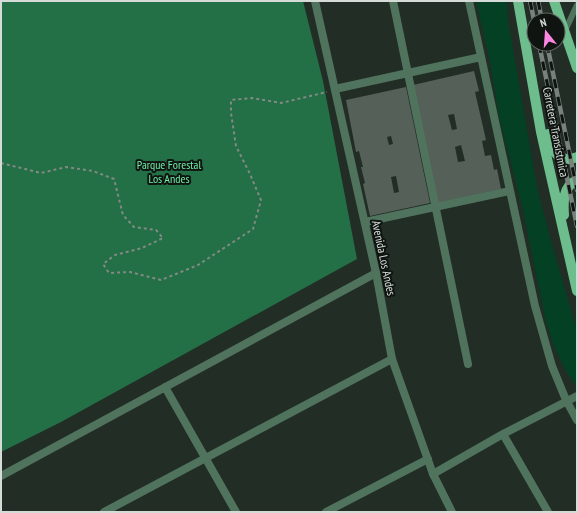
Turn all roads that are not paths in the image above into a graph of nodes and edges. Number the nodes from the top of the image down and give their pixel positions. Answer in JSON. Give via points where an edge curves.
{"nodes":[{"id":1,"x":315,"y":1,"type":"edge"},
{"id":2,"x":393,"y":1,"type":"edge"},
{"id":3,"x":469,"y":1,"type":"edge"},
{"id":4,"x":518,"y":1,"type":"edge"},
{"id":5,"x":554,"y":1,"type":"edge"},
{"id":6,"x":577,"y":5,"type":"edge"},
{"id":7,"x":557,"y":12,"type":"edge"},
{"id":8,"x":566,"y":29,"type":"edge"},
{"id":9,"x":566,"y":36,"type":"edge"},
{"id":10,"x":526,"y":45,"type":"edge"},
{"id":11,"x":573,"y":47,"type":"edge"},
{"id":12,"x":527,"y":52,"type":"edge"},
{"id":13,"x":527,"y":52,"type":"edge"},
{"id":14,"x":481,"y":57,"type":"junction"},
{"id":15,"x":577,"y":68,"type":"edge"},
{"id":16,"x":408,"y":74,"type":"junction"},
{"id":17,"x":335,"y":89,"type":"junction"},
{"id":18,"x":577,"y":157,"type":"edge"},
{"id":19,"x":577,"y":180,"type":"edge"},
{"id":20,"x":510,"y":191,"type":"junction"},
{"id":21,"x":435,"y":207,"type":"junction"},
{"id":22,"x":365,"y":222,"type":"junction"},
{"id":23,"x":376,"y":273,"type":"junction"},
{"id":24,"x":577,"y":286,"type":"edge"},
{"id":25,"x":577,"y":292,"type":"edge"},
{"id":26,"x":392,"y":359,"type":"junction"},
{"id":27,"x":468,"y":364,"type":"dead end"},
{"id":28,"x":165,"y":387,"type":"junction"},
{"id":29,"x":577,"y":396,"type":"edge"},
{"id":30,"x":566,"y":400,"type":"junction"},
{"id":31,"x":577,"y":420,"type":"edge"},
{"id":32,"x":503,"y":434,"type":"junction"},
{"id":33,"x":205,"y":457,"type":"junction"},
{"id":34,"x":428,"y":459,"type":"junction"},
{"id":35,"x":433,"y":474,"type":"junction"},
{"id":36,"x":1,"y":476,"type":"edge"},
{"id":37,"x":104,"y":512,"type":"edge"},
{"id":38,"x":236,"y":512,"type":"edge"},
{"id":39,"x":326,"y":512,"type":"edge"},
{"id":40,"x":451,"y":512,"type":"edge"},
{"id":41,"x":548,"y":512,"type":"edge"}],
"edges":[{"from":1,"to":17,"type":"street","name":"Avenida Los Andes"},
{"from":2,"to":16,"type":"street"},
{"from":3,"to":14,"type":"street"},
{"from":4,"to":10,"type":"main road","name":"Carretera Transístmica"},
{"from":5,"to":7,"type":"main road"},
{"from":6,"to":8,"type":"lane"},
{"from":9,"to":11,"type":"main road"},
{"from":11,"to":15,"type":"main road"},
{"from":12,"to":18,"type":"main road","via":[[552,147],[557,155],[564,159]]},
{"from":13,"to":25,"type":"main road","name":"Carretera Transístmica","via":[[541,132]]},
{"from":14,"to":16,"type":"street"},
{"from":14,"to":20,"type":"street"},
{"from":16,"to":17,"type":"street"},
{"from":16,"to":21,"type":"street"},
{"from":17,"to":22,"type":"street","name":"Avenida Los Andes"},
{"from":19,"to":24,"type":"main road","via":[[567,188],[563,200]]},
{"from":20,"to":21,"type":"street"},
{"from":20,"to":30,"type":"street","via":[[535,306],[552,366]]},
{"from":21,"to":22,"type":"street"},
{"from":21,"to":27,"type":"street"},
{"from":22,"to":23,"type":"street","name":"Avenida Los Andes"},
{"from":23,"to":26,"type":"street","name":"Avenida Los Andes"},
{"from":23,"to":28,"type":"street"},
{"from":26,"to":33,"type":"street"},
{"from":26,"to":34,"type":"street","name":"Avenida Los Andes"},
{"from":28,"to":33,"type":"street"},
{"from":28,"to":36,"type":"street"},
{"from":29,"to":30,"type":"street"},
{"from":30,"to":31,"type":"street"},
{"from":30,"to":32,"type":"street"},
{"from":32,"to":35,"type":"street"},
{"from":32,"to":41,"type":"street"},
{"from":33,"to":37,"type":"street"},
{"from":33,"to":38,"type":"street"},
{"from":34,"to":35,"type":"street","name":"Avenida Los Andes"},
{"from":34,"to":39,"type":"street"},
{"from":35,"to":40,"type":"street","name":"Avenida Los Andes"}]}
